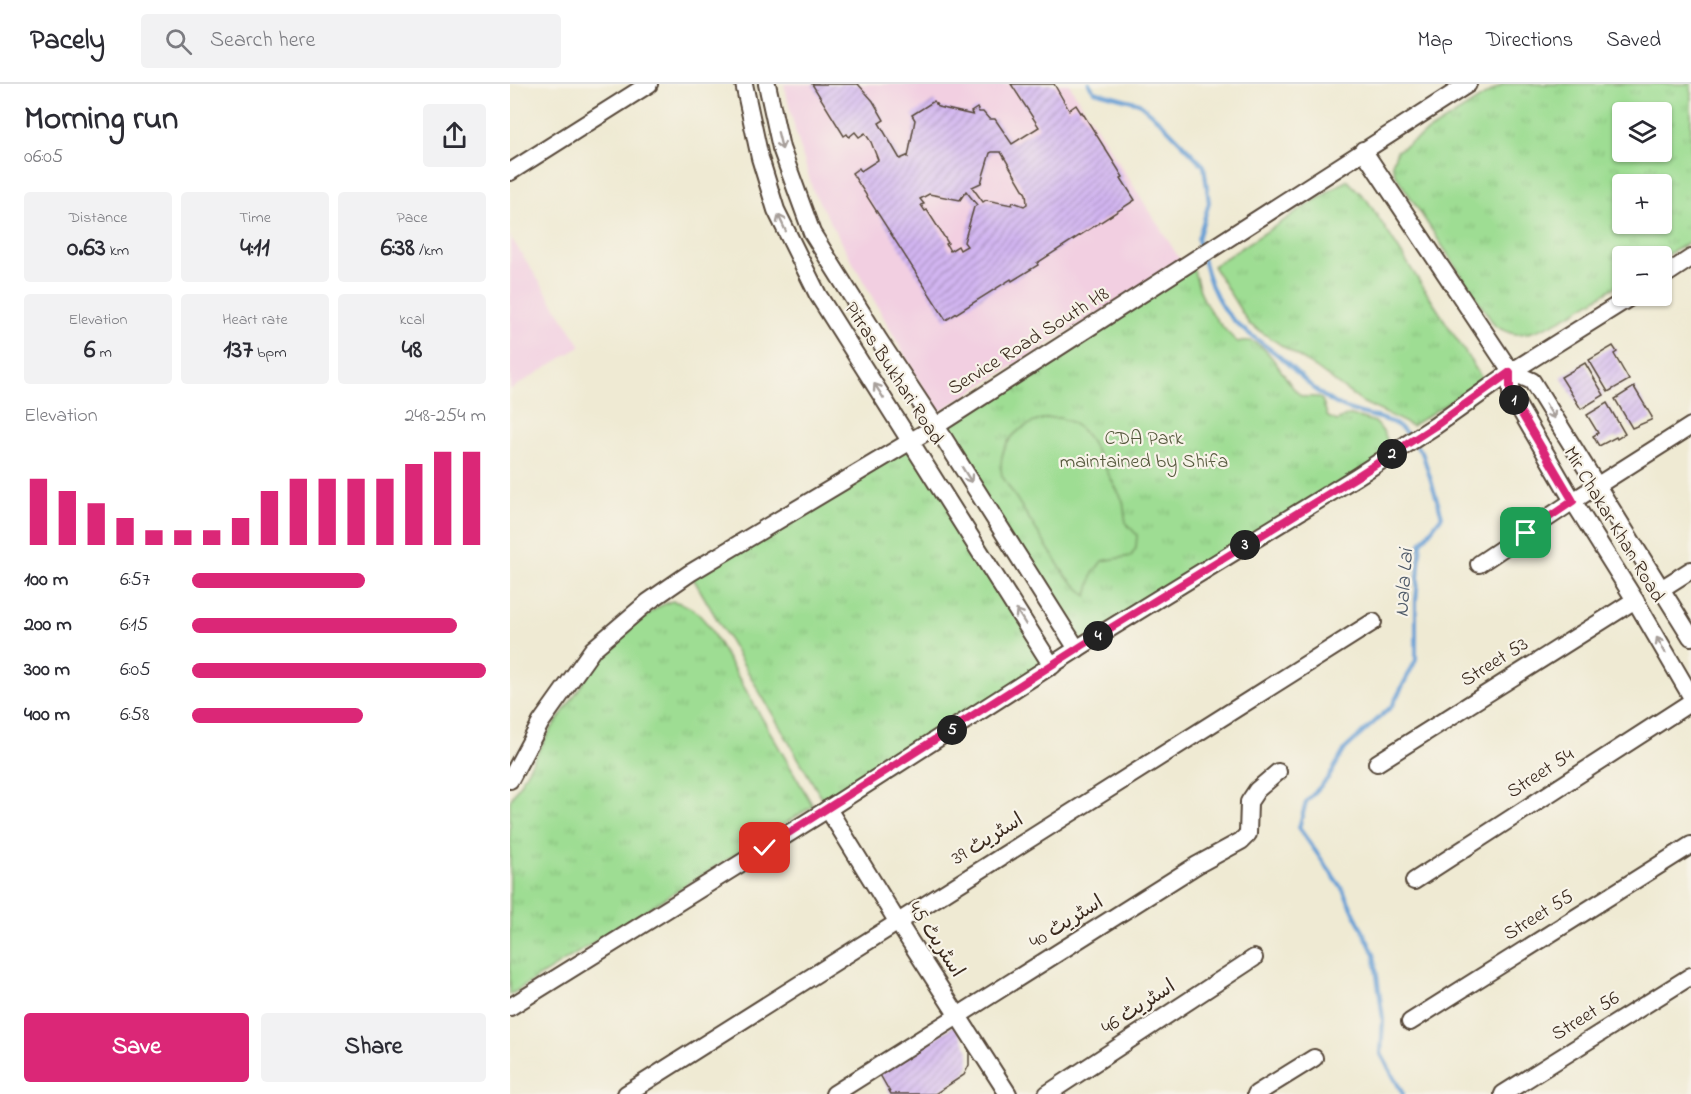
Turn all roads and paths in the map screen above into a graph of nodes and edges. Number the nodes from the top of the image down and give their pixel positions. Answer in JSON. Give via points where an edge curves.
{"nodes":[{"id":1,"x":650,"y":84,"type":"edge"},
{"id":2,"x":744,"y":84,"type":"edge"},
{"id":3,"x":767,"y":84,"type":"edge"},
{"id":4,"x":1468,"y":84,"type":"edge"},
{"id":5,"x":1363,"y":150,"type":"junction"},
{"id":6,"x":510,"y":171,"type":"edge"},
{"id":7,"x":1691,"y":258,"type":"edge"},
{"id":8,"x":1672,"y":270,"type":"edge"},
{"id":9,"x":1616,"y":306,"type":"edge"},
{"id":10,"x":1510,"y":372,"type":"junction"},
{"id":11,"x":936,"y":426,"type":"junction"},
{"id":12,"x":1691,"y":426,"type":"edge"},
{"id":13,"x":911,"y":441,"type":"junction"},
{"id":14,"x":1596,"y":487,"type":"junction"},
{"id":15,"x":1573,"y":501,"type":"junction"},
{"id":16,"x":1479,"y":564,"type":"dead end"},
{"id":17,"x":1691,"y":570,"type":"edge"},
{"id":18,"x":1661,"y":590,"type":"junction"},
{"id":19,"x":1635,"y":600,"type":"junction"},
{"id":20,"x":1373,"y":622,"type":"dead end"},
{"id":21,"x":1691,"y":637,"type":"edge"},
{"id":22,"x":1077,"y":648,"type":"junction"},
{"id":23,"x":1052,"y":666,"type":"junction"},
{"id":24,"x":1691,"y":696,"type":"edge"},
{"id":25,"x":1691,"y":702,"type":"edge"},
{"id":26,"x":1377,"y":763,"type":"dead end"},
{"id":27,"x":1278,"y":772,"type":"dead end"},
{"id":28,"x":510,"y":780,"type":"edge"},
{"id":29,"x":828,"y":809,"type":"junction"},
{"id":30,"x":1691,"y":845,"type":"edge"},
{"id":31,"x":1414,"y":881,"type":"dead end"},
{"id":32,"x":897,"y":921,"type":"junction"},
{"id":33,"x":1254,"y":958,"type":"dead end"},
{"id":34,"x":1691,"y":976,"type":"edge"},
{"id":35,"x":510,"y":1007,"type":"edge"},
{"id":36,"x":960,"y":1016,"type":"junction"},
{"id":37,"x":1410,"y":1022,"type":"dead end"},
{"id":38,"x":1314,"y":1058,"type":"dead end"},
{"id":39,"x":626,"y":1094,"type":"edge"},
{"id":40,"x":834,"y":1094,"type":"edge"},
{"id":41,"x":1008,"y":1094,"type":"edge"},
{"id":42,"x":1047,"y":1094,"type":"edge"},
{"id":43,"x":1256,"y":1094,"type":"edge"},
{"id":44,"x":1503,"y":1094,"type":"edge"}],
"edges":[{"from":1,"to":6,"type":"street"},
{"from":13,"to":2,"type":"street","name":"Pitras Bukhari Road","one_way":true,"via":[[818,295],[794,249],[776,210],[760,158]]},
{"from":3,"to":11,"type":"street","name":"Pitras Bukhari Road","one_way":true,"via":[[781,148],[812,232]]},
{"from":4,"to":5,"type":"street","name":"Service Road South H8"},
{"from":5,"to":10,"type":"street","name":"Mir Chakar Khan Road"},
{"from":5,"to":11,"type":"street","name":"Service Road South H8"},
{"from":7,"to":8,"type":"street"},
{"from":9,"to":10,"type":"street"},
{"from":10,"to":14,"type":"street","name":"Mir Chakar Khan Road","one_way":true,"via":[[1532,381]]},
{"from":10,"to":15,"type":"street","name":"Mir Chakar Khan Road","via":[[1510,394]]},
{"from":10,"to":22,"type":"street","via":[[1356,477]]},
{"from":11,"to":13,"type":"street","name":"Service Road South H8"},
{"from":11,"to":22,"type":"street","name":"Pitras Bukhari Road","one_way":true},
{"from":12,"to":14,"type":"street"},
{"from":23,"to":13,"type":"street","name":"Pitras Bukhari Road","one_way":true},
{"from":13,"to":28,"type":"street","name":"Service Road South H8","via":[[690,573],[617,628],[593,650],[541,722]]},
{"from":14,"to":15,"type":"street"},
{"from":14,"to":18,"type":"street","name":"Mir Chakar Khan Road"},
{"from":15,"to":16,"type":"street"},
{"from":15,"to":19,"type":"street","name":"Mir Chakar Khan Road"},
{"from":17,"to":18,"type":"street"},
{"from":18,"to":21,"type":"street","name":"Mir Chakar Khan Road"},
{"from":24,"to":19,"type":"street","name":"Mir Chakar Khan Road","one_way":true},
{"from":19,"to":26,"type":"street","name":"Street 53"},
{"from":20,"to":32,"type":"street","name":"اسٹریٹ 39"},
{"from":22,"to":23,"type":"street"},
{"from":23,"to":29,"type":"street"},
{"from":25,"to":31,"type":"street","name":"Street 54"},
{"from":27,"to":36,"type":"street","name":"اسٹریٹ 40","via":[[1249,802],[1248,834],[1241,841]]},
{"from":29,"to":32,"type":"street","name":"اسٹریٹ 45"},
{"from":29,"to":35,"type":"street"},
{"from":30,"to":37,"type":"street","name":"Street 55"},
{"from":32,"to":36,"type":"street","name":"اسٹریٹ 45"},
{"from":32,"to":39,"type":"street","name":"اسٹریٹ 39"},
{"from":33,"to":42,"type":"street","name":"اسٹریٹ 46"},
{"from":34,"to":44,"type":"street","name":"Street 56"},
{"from":36,"to":40,"type":"street","name":"اسٹریٹ 40"},
{"from":36,"to":41,"type":"street","name":"اسٹریٹ 45"},
{"from":38,"to":43,"type":"street"}]}
